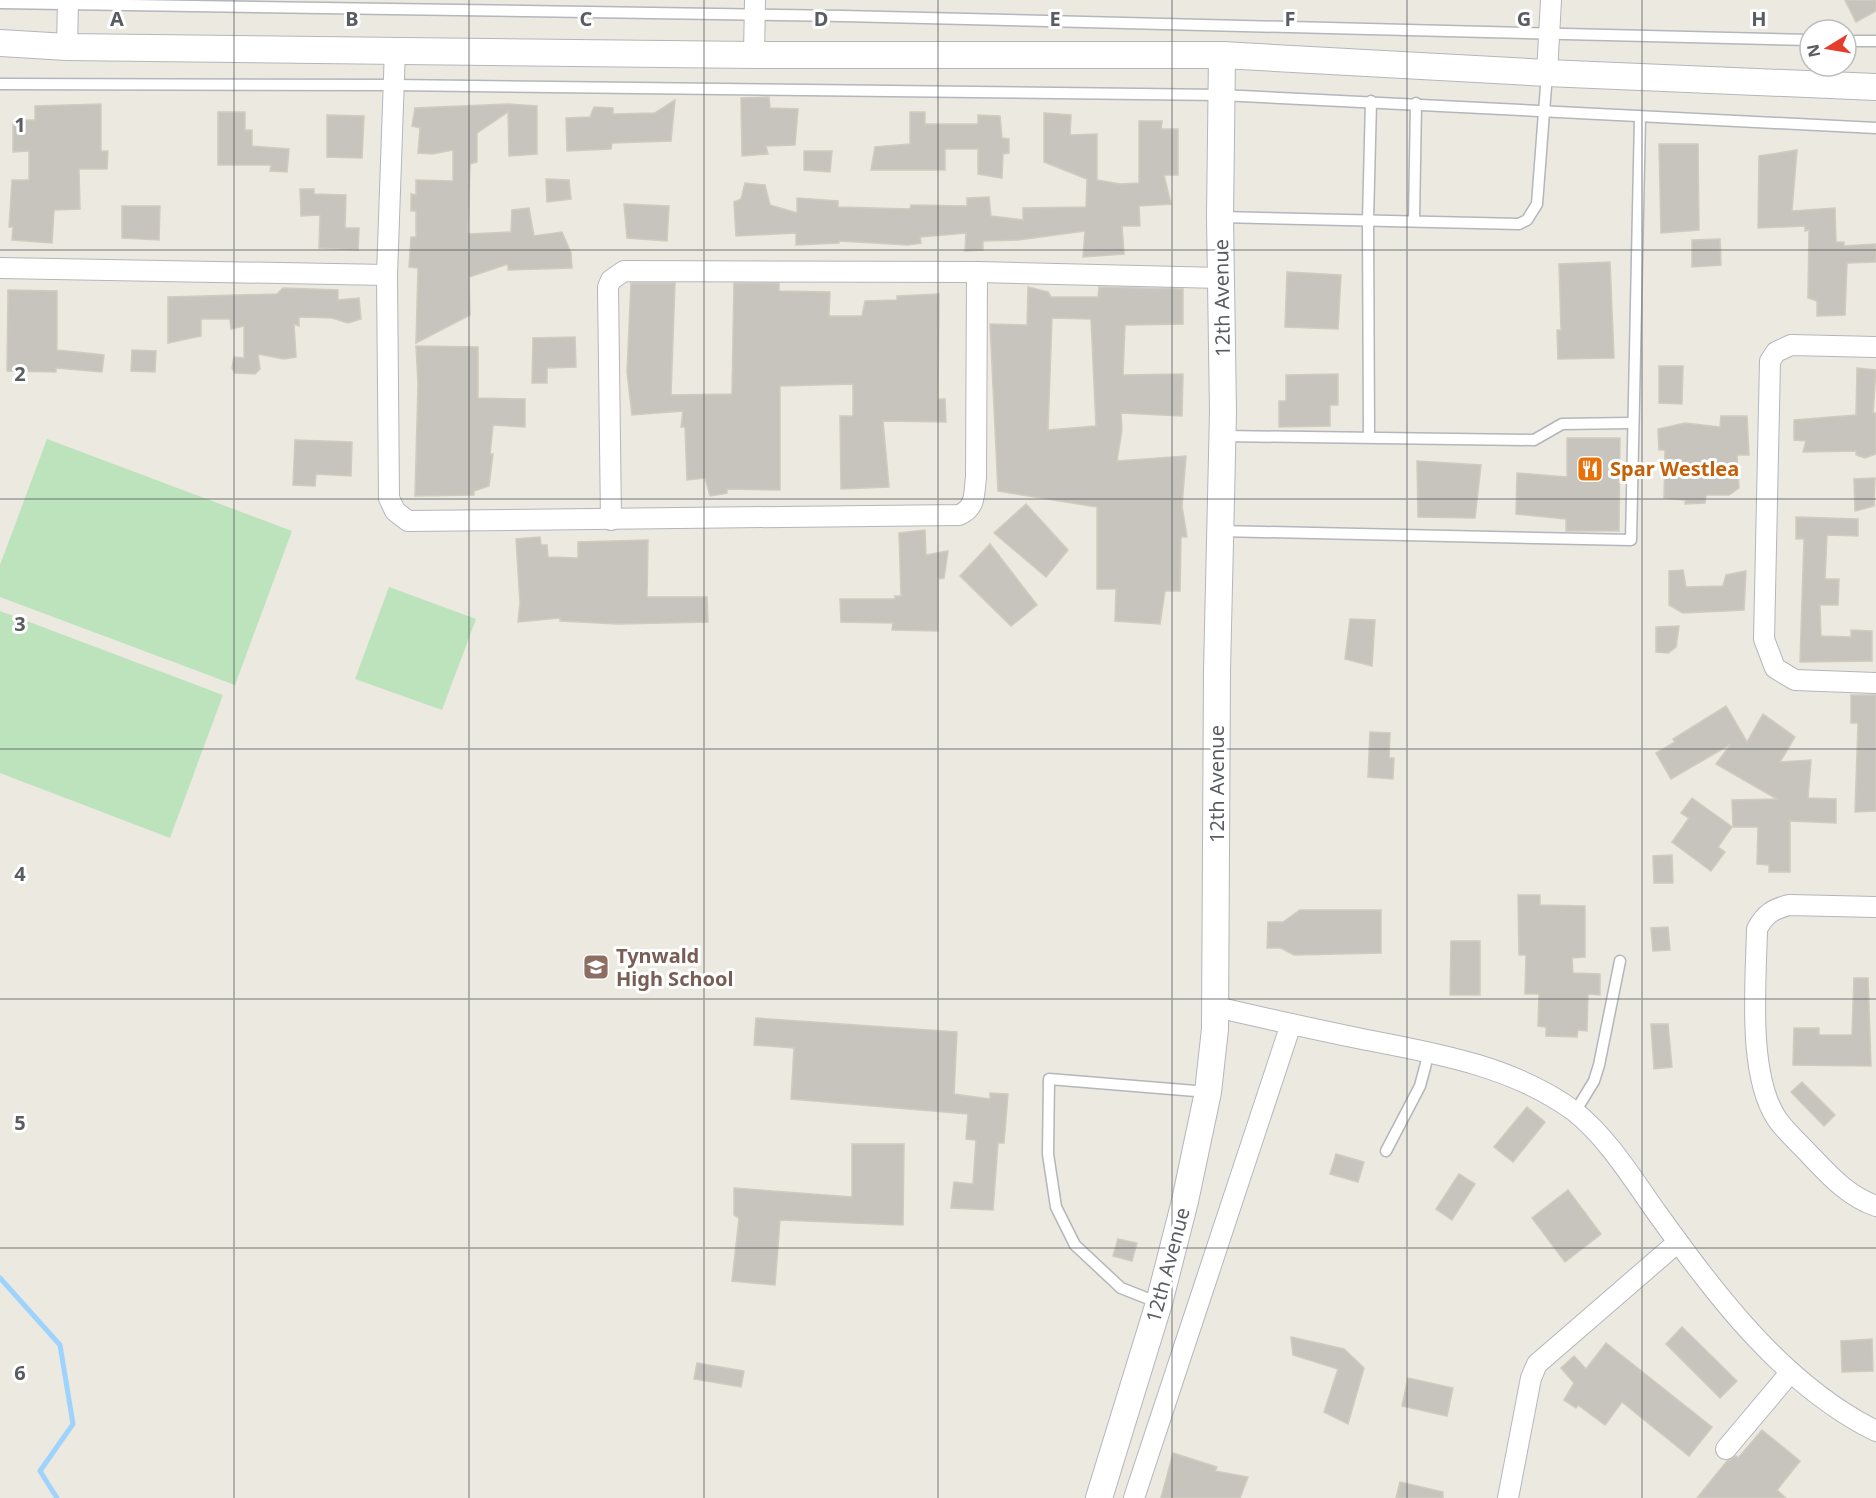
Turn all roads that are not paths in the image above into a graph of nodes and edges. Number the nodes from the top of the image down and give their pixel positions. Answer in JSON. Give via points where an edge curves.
{"nodes":[{"id":1,"x":1551,"y":0,"type":"edge"},
{"id":2,"x":68,"y":2,"type":"edge"},
{"id":3,"x":0,"y":3,"type":"edge"},
{"id":4,"x":755,"y":8,"type":"edge"},
{"id":5,"x":1551,"y":34,"type":"junction"},
{"id":6,"x":1798,"y":40,"type":"edge"},
{"id":7,"x":1858,"y":41,"type":"edge"},
{"id":8,"x":1876,"y":41,"type":"edge"},
{"id":9,"x":0,"y":43,"type":"edge"},
{"id":10,"x":67,"y":47,"type":"junction"},
{"id":11,"x":395,"y":49,"type":"junction"},
{"id":12,"x":754,"y":55,"type":"junction"},
{"id":13,"x":1222,"y":55,"type":"junction"},
{"id":14,"x":1547,"y":73,"type":"junction"},
{"id":15,"x":0,"y":84,"type":"edge"},
{"id":16,"x":393,"y":85,"type":"junction"},
{"id":17,"x":1876,"y":87,"type":"edge"},
{"id":18,"x":1221,"y":95,"type":"junction"},
{"id":19,"x":1371,"y":101,"type":"junction"},
{"id":20,"x":1416,"y":103,"type":"junction"},
{"id":21,"x":1546,"y":110,"type":"junction"},
{"id":22,"x":1640,"y":117,"type":"junction"},
{"id":23,"x":1876,"y":128,"type":"edge"},
{"id":24,"x":1220,"y":216,"type":"junction"},
{"id":25,"x":1368,"y":220,"type":"junction"},
{"id":26,"x":1414,"y":221,"type":"junction"},
{"id":27,"x":0,"y":268,"type":"edge"},
{"id":28,"x":977,"y":272,"type":"junction"},
{"id":29,"x":387,"y":275,"type":"junction"},
{"id":30,"x":1221,"y":278,"type":"junction"},
{"id":31,"x":1876,"y":347,"type":"edge"},
{"id":32,"x":1631,"y":423,"type":"junction"},
{"id":33,"x":1222,"y":436,"type":"junction"},
{"id":34,"x":1369,"y":437,"type":"junction"},
{"id":35,"x":611,"y":520,"type":"junction"},
{"id":36,"x":1220,"y":531,"type":"junction"},
{"id":37,"x":1876,"y":683,"type":"edge"},
{"id":38,"x":1876,"y":907,"type":"edge"},
{"id":39,"x":1620,"y":961,"type":"dead end"},
{"id":40,"x":1216,"y":1007,"type":"junction"},
{"id":41,"x":1291,"y":1024,"type":"junction"},
{"id":42,"x":1429,"y":1052,"type":"junction"},
{"id":43,"x":1208,"y":1092,"type":"junction"},
{"id":44,"x":1575,"y":1112,"type":"junction"},
{"id":45,"x":1386,"y":1151,"type":"dead end"},
{"id":46,"x":1876,"y":1206,"type":"edge"},
{"id":47,"x":1678,"y":1242,"type":"junction"},
{"id":48,"x":1159,"y":1303,"type":"junction"},
{"id":49,"x":1790,"y":1373,"type":"junction"},
{"id":50,"x":1876,"y":1431,"type":"edge"},
{"id":51,"x":1726,"y":1449,"type":"dead end"},
{"id":52,"x":1099,"y":1498,"type":"edge"},
{"id":53,"x":1134,"y":1498,"type":"edge"},
{"id":54,"x":1508,"y":1498,"type":"edge"}],
"edges":[{"from":1,"to":5,"type":"street"},
{"from":2,"to":3,"type":"lane"},
{"from":2,"to":4,"type":"lane"},
{"from":2,"to":10,"type":"street"},
{"from":4,"to":5,"type":"lane"},
{"from":4,"to":12,"type":"street"},
{"from":5,"to":6,"type":"lane"},
{"from":5,"to":14,"type":"street"},
{"from":7,"to":8,"type":"lane"},
{"from":9,"to":10,"type":"street"},
{"from":10,"to":11,"type":"street"},
{"from":11,"to":12,"type":"street"},
{"from":11,"to":16,"type":"street"},
{"from":12,"to":13,"type":"street"},
{"from":13,"to":14,"type":"street"},
{"from":13,"to":18,"type":"street","name":"12th Avenue"},
{"from":14,"to":17,"type":"street"},
{"from":14,"to":21,"type":"lane"},
{"from":15,"to":16,"type":"lane"},
{"from":16,"to":18,"type":"lane"},
{"from":16,"to":29,"type":"street"},
{"from":18,"to":19,"type":"lane"},
{"from":18,"to":24,"type":"street","name":"12th Avenue"},
{"from":19,"to":20,"type":"lane"},
{"from":19,"to":25,"type":"lane"},
{"from":20,"to":21,"type":"lane"},
{"from":20,"to":26,"type":"lane"},
{"from":21,"to":22,"type":"lane"},
{"from":21,"to":26,"type":"lane","via":[[1538,204],[1527,220],[1519,224]]},
{"from":22,"to":23,"type":"lane"},
{"from":22,"to":32,"type":"lane"},
{"from":24,"to":25,"type":"lane"},
{"from":24,"to":30,"type":"street","name":"12th Avenue"},
{"from":25,"to":26,"type":"lane"},
{"from":25,"to":34,"type":"lane"},
{"from":27,"to":29,"type":"street"},
{"from":28,"to":30,"type":"street"},
{"from":28,"to":35,"type":"street","via":[[976,477],[973,505],[966,512]]},
{"from":28,"to":35,"type":"street","via":[[632,269],[617,274],[608,287]]},
{"from":29,"to":35,"type":"street","via":[[389,498],[395,511],[408,521]]},
{"from":30,"to":33,"type":"street","name":"12th Avenue"},
{"from":31,"to":37,"type":"street","via":[[1791,345],[1776,352],[1770,361],[1764,639],[1775,668],[1795,680]]},
{"from":32,"to":34,"type":"lane","via":[[1562,424],[1534,440]]},
{"from":32,"to":36,"type":"lane","via":[[1631,540]]},
{"from":33,"to":34,"type":"lane"},
{"from":33,"to":36,"type":"street","name":"12th Avenue"},
{"from":36,"to":40,"type":"street","name":"12th Avenue"},
{"from":38,"to":46,"type":"street","via":[[1790,906],[1763,917],[1757,929],[1755,1005],[1760,1079],[1777,1119],[1835,1182]]},
{"from":39,"to":44,"type":"lane","via":[[1599,1065]]},
{"from":40,"to":41,"type":"street"},
{"from":40,"to":43,"type":"street","name":"12th Avenue"},
{"from":41,"to":42,"type":"street"},
{"from":41,"to":53,"type":"street"},
{"from":42,"to":44,"type":"street","via":[[1516,1077]]},
{"from":42,"to":45,"type":"lane","via":[[1420,1086]]},
{"from":43,"to":48,"type":"street","name":"12th Avenue"},
{"from":43,"to":48,"type":"lane","via":[[1049,1079],[1048,1154],[1056,1207],[1075,1245],[1121,1288]]},
{"from":44,"to":47,"type":"street","via":[[1608,1145]]},
{"from":47,"to":49,"type":"street"},
{"from":47,"to":54,"type":"street","via":[[1537,1364]]},
{"from":48,"to":52,"type":"street","name":"12th Avenue"},
{"from":49,"to":50,"type":"street","via":[[1822,1399]]},
{"from":49,"to":51,"type":"street"}]}
